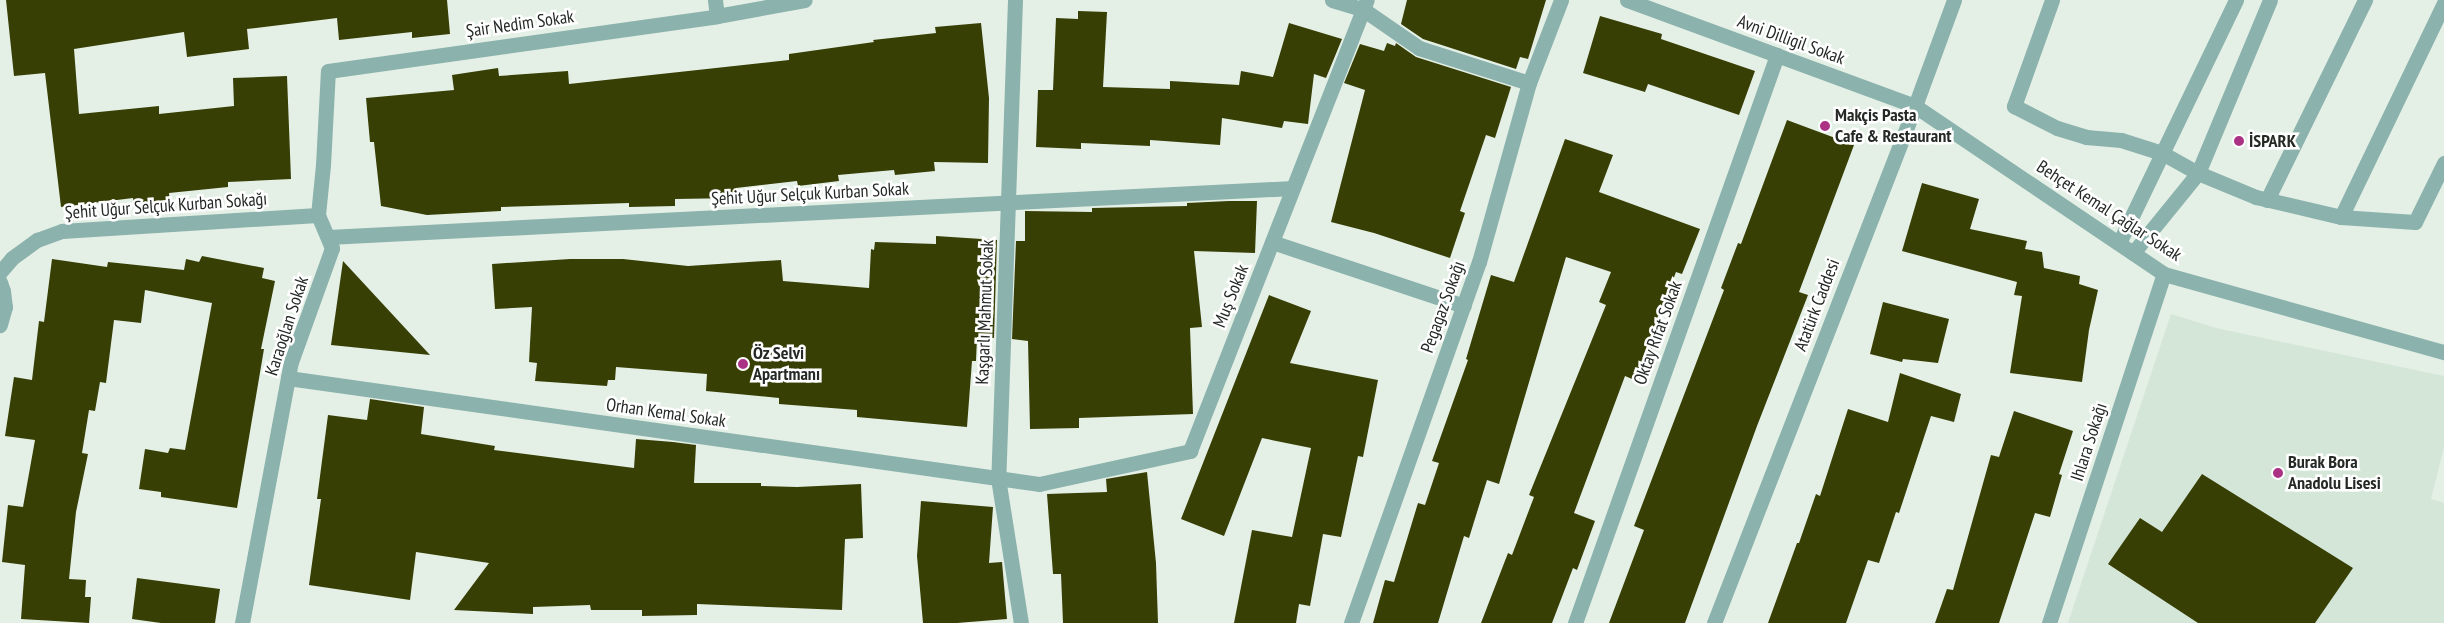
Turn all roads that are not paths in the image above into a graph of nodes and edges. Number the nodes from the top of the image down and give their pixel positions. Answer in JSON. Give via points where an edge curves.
{"nodes":[{"id":1,"x":715,"y":0,"type":"edge"},
{"id":2,"x":805,"y":0,"type":"edge"},
{"id":3,"x":1015,"y":0,"type":"edge"},
{"id":4,"x":1332,"y":0,"type":"edge"},
{"id":5,"x":1561,"y":0,"type":"edge"},
{"id":6,"x":1627,"y":0,"type":"edge"},
{"id":7,"x":1954,"y":0,"type":"edge"},
{"id":8,"x":2052,"y":0,"type":"edge"},
{"id":9,"x":2236,"y":0,"type":"edge"},
{"id":10,"x":2270,"y":0,"type":"edge"},
{"id":11,"x":2365,"y":0,"type":"edge"},
{"id":12,"x":2444,"y":3,"type":"edge"},
{"id":13,"x":1365,"y":5,"type":"edge"},
{"id":14,"x":717,"y":16,"type":"junction"},
{"id":15,"x":1777,"y":55,"type":"junction"},
{"id":16,"x":328,"y":71,"type":"joint"},
{"id":17,"x":1529,"y":83,"type":"junction"},
{"id":18,"x":1915,"y":106,"type":"junction"},
{"id":19,"x":2162,"y":153,"type":"junction"},
{"id":20,"x":2444,"y":163,"type":"edge"},
{"id":21,"x":2198,"y":173,"type":"junction"},
{"id":22,"x":1293,"y":188,"type":"junction"},
{"id":23,"x":2267,"y":200,"type":"junction"},
{"id":24,"x":1008,"y":203,"type":"junction"},
{"id":25,"x":318,"y":215,"type":"junction"},
{"id":26,"x":2341,"y":217,"type":"junction"},
{"id":27,"x":328,"y":237,"type":"junction"},
{"id":28,"x":1272,"y":242,"type":"junction"},
{"id":29,"x":2119,"y":244,"type":"junction"},
{"id":30,"x":2134,"y":253,"type":"junction"},
{"id":31,"x":0,"y":272,"type":"edge"},
{"id":32,"x":2164,"y":274,"type":"junction"},
{"id":33,"x":0,"y":282,"type":"edge"},
{"id":34,"x":1464,"y":306,"type":"junction"},
{"id":35,"x":0,"y":324,"type":"edge"},
{"id":36,"x":2444,"y":352,"type":"edge"},
{"id":37,"x":288,"y":378,"type":"junction"},
{"id":38,"x":998,"y":478,"type":"junction"},
{"id":39,"x":1039,"y":484,"type":"joint"},
{"id":40,"x":242,"y":623,"type":"edge"},
{"id":41,"x":1021,"y":623,"type":"edge"},
{"id":42,"x":1351,"y":623,"type":"edge"},
{"id":43,"x":1575,"y":623,"type":"edge"},
{"id":44,"x":1714,"y":623,"type":"edge"},
{"id":45,"x":2049,"y":623,"type":"edge"}],
"edges":[{"from":1,"to":14,"type":"street"},
{"from":2,"to":14,"type":"street","name":"Şair Nedim Sokak"},
{"from":3,"to":24,"type":"street","name":"Kaşgarlı Mahmut Sokak"},
{"from":4,"to":13,"type":"street"},
{"from":5,"to":17,"type":"street","name":"Pegagaz Sokağı"},
{"from":6,"to":15,"type":"street","name":"Avni Dilligil Sokak"},
{"from":7,"to":18,"type":"street","name":"Atatürk Caddesi"},
{"from":8,"to":19,"type":"street","via":[[2014,106],[2086,137],[2121,140]]},
{"from":9,"to":19,"type":"street"},
{"from":10,"to":21,"type":"street"},
{"from":11,"to":23,"type":"street"},
{"from":12,"to":26,"type":"street"},
{"from":13,"to":17,"type":"street","via":[[1419,48]]},
{"from":13,"to":22,"type":"street","name":"Muş Sokak"},
{"from":14,"to":16,"type":"street","name":"Şair Nedim Sokak"},
{"from":15,"to":18,"type":"street","name":"Avni Dilligil Sokak"},
{"from":15,"to":43,"type":"street","name":"Oktay Rıfat Sokak"},
{"from":16,"to":25,"type":"street","name":"Karaoğlan Sokak"},
{"from":17,"to":34,"type":"street","name":"Pegagaz Sokağı"},
{"from":18,"to":29,"type":"street","name":"Behçet Kemal Çağlar Sokak"},
{"from":18,"to":44,"type":"street","name":"Atatürk Caddesi"},
{"from":19,"to":21,"type":"street"},
{"from":19,"to":29,"type":"street"},
{"from":20,"to":26,"type":"street","via":[[2415,222]]},
{"from":21,"to":23,"type":"street"},
{"from":21,"to":30,"type":"street"},
{"from":22,"to":24,"type":"street","name":"Şehit Uğur Selçuk Kurban Sokak"},
{"from":22,"to":28,"type":"street","name":"Muş Sokak"},
{"from":23,"to":26,"type":"street"},
{"from":24,"to":27,"type":"street","name":"Şehit Uğur Selçuk Kurban Sokak"},
{"from":24,"to":38,"type":"street","name":"Kaşgarlı Mahmut Sokak"},
{"from":25,"to":27,"type":"street","name":"Karaoğlan Sokak"},
{"from":25,"to":31,"type":"street","name":"Şehit Uğur Selçuk Kurban Sokağı","via":[[62,231],[37,240],[12,258]]},
{"from":27,"to":37,"type":"street","name":"Karaoğlan Sokak","via":[[332,248]]},
{"from":28,"to":34,"type":"street"},
{"from":28,"to":39,"type":"street","name":"Muş Sokak","via":[[1190,451]]},
{"from":29,"to":30,"type":"street","name":"Behçet Kemal Çağlar Sokak"},
{"from":30,"to":32,"type":"street","name":"Behçet Kemal Çağlar Sokak"},
{"from":32,"to":36,"type":"street","name":"Behçet Kemal Çağlar Sokak"},
{"from":32,"to":45,"type":"street","name":"Ihlara Sokağı"},
{"from":33,"to":35,"type":"street","via":[[5,307]]},
{"from":34,"to":42,"type":"street","name":"Pegagaz Sokağı"},
{"from":37,"to":38,"type":"street","name":"Orhan Kemal Sokak"},
{"from":37,"to":40,"type":"street","name":"Karaoğlan Sokak"},
{"from":38,"to":39,"type":"street","name":"Orhan Kemal Sokak"},
{"from":38,"to":41,"type":"street","name":"Kaşgarlı Mahmut Sokak"}]}
